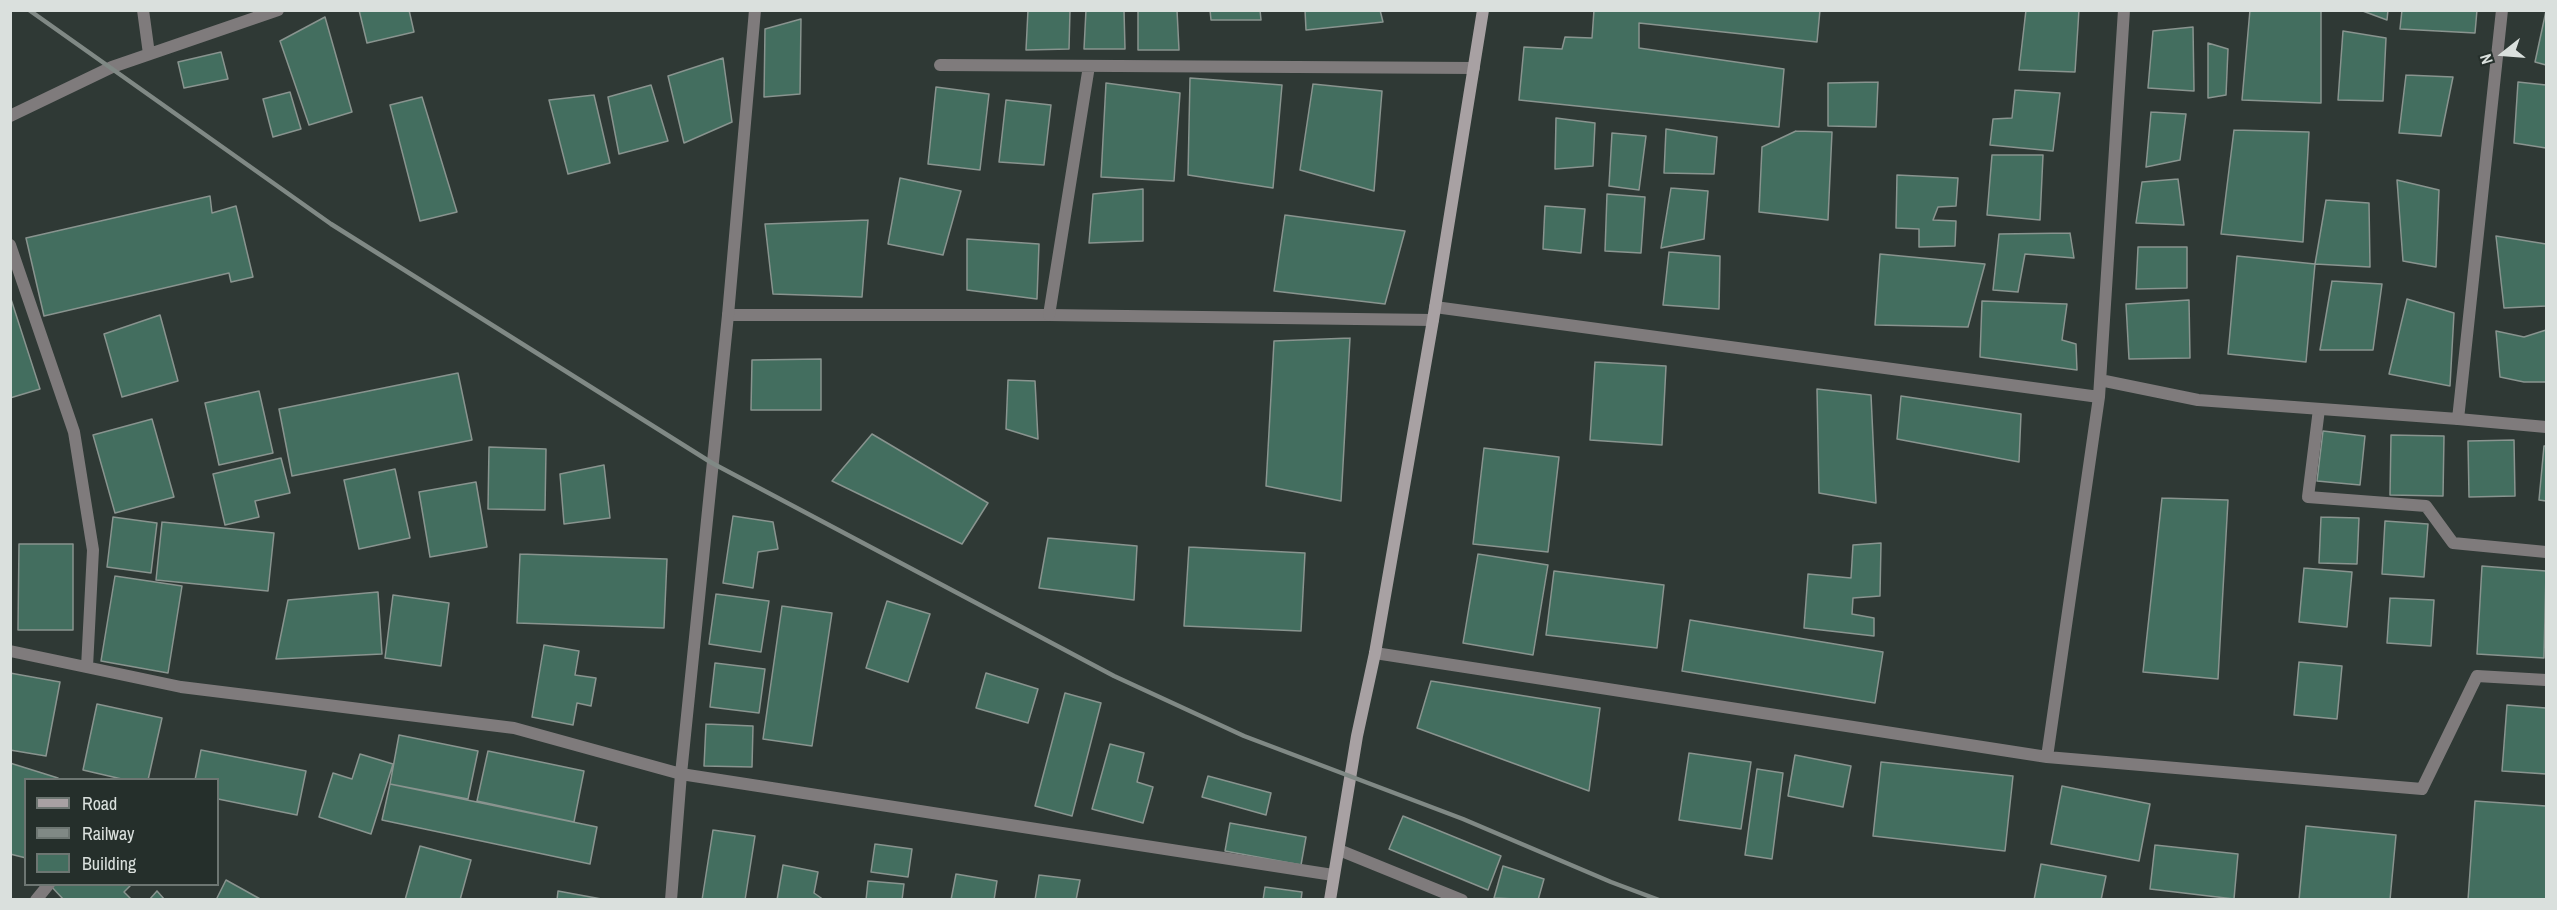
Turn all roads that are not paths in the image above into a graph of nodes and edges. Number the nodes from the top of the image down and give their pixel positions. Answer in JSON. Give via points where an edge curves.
{"nodes":[{"id":1,"x":143,"y":10,"type":"edge"},
{"id":2,"x":278,"y":10,"type":"edge"},
{"id":3,"x":755,"y":10,"type":"edge"},
{"id":4,"x":1483,"y":10,"type":"edge"},
{"id":5,"x":2124,"y":10,"type":"edge"},
{"id":6,"x":2502,"y":10,"type":"edge"},
{"id":7,"x":149,"y":54,"type":"junction"},
{"id":8,"x":940,"y":65,"type":"dead end"},
{"id":9,"x":1089,"y":66,"type":"junction"},
{"id":10,"x":1474,"y":68,"type":"junction"},
{"id":11,"x":10,"y":116,"type":"edge"},
{"id":12,"x":10,"y":245,"type":"edge"},
{"id":13,"x":15,"y":276,"type":"edge"},
{"id":14,"x":1435,"y":307,"type":"junction"},
{"id":15,"x":728,"y":315,"type":"junction"},
{"id":16,"x":1049,"y":315,"type":"junction"},
{"id":17,"x":1433,"y":320,"type":"junction"},
{"id":18,"x":2100,"y":380,"type":"junction"},
{"id":19,"x":2099,"y":397,"type":"junction"},
{"id":20,"x":2319,"y":409,"type":"junction"},
{"id":21,"x":2458,"y":418,"type":"junction"},
{"id":22,"x":2547,"y":427,"type":"edge"},
{"id":23,"x":2547,"y":552,"type":"edge"},
{"id":24,"x":10,"y":651,"type":"edge"},
{"id":25,"x":1375,"y":653,"type":"junction"},
{"id":26,"x":87,"y":668,"type":"junction"},
{"id":27,"x":2547,"y":680,"type":"edge"},
{"id":28,"x":2047,"y":757,"type":"junction"},
{"id":29,"x":681,"y":774,"type":"junction"},
{"id":30,"x":1339,"y":850,"type":"junction"},
{"id":31,"x":1333,"y":876,"type":"junction"},
{"id":32,"x":48,"y":886,"type":"edge"},
{"id":33,"x":36,"y":900,"type":"edge"},
{"id":34,"x":671,"y":900,"type":"edge"},
{"id":35,"x":1330,"y":900,"type":"edge"},
{"id":36,"x":1462,"y":900,"type":"edge"}],
"edges":[{"from":1,"to":7,"type":"street"},
{"from":2,"to":7,"type":"street"},
{"from":3,"to":15,"type":"street"},
{"from":4,"to":10,"type":"street"},
{"from":5,"to":18,"type":"street"},
{"from":6,"to":21,"type":"street"},
{"from":7,"to":11,"type":"street","via":[[112,67]]},
{"from":8,"to":9,"type":"street"},
{"from":9,"to":10,"type":"street"},
{"from":9,"to":16,"type":"street"},
{"from":10,"to":14,"type":"street"},
{"from":12,"to":13,"type":"street"},
{"from":13,"to":26,"type":"street","via":[[74,432],[93,550]]},
{"from":14,"to":17,"type":"street"},
{"from":14,"to":19,"type":"street"},
{"from":15,"to":16,"type":"street"},
{"from":15,"to":29,"type":"street"},
{"from":16,"to":17,"type":"street"},
{"from":17,"to":25,"type":"street"},
{"from":18,"to":19,"type":"street"},
{"from":18,"to":20,"type":"street","via":[[2198,400]]},
{"from":19,"to":28,"type":"street"},
{"from":20,"to":21,"type":"street"},
{"from":20,"to":23,"type":"street","via":[[2308,497],[2426,506],[2453,543]]},
{"from":21,"to":22,"type":"street"},
{"from":24,"to":26,"type":"street"},
{"from":25,"to":28,"type":"street"},
{"from":25,"to":30,"type":"street"},
{"from":26,"to":29,"type":"street","via":[[181,687],[514,728]]},
{"from":27,"to":28,"type":"street","via":[[2477,676],[2422,789]]},
{"from":29,"to":31,"type":"street"},
{"from":29,"to":34,"type":"street"},
{"from":30,"to":31,"type":"street"},
{"from":30,"to":36,"type":"street"},
{"from":31,"to":35,"type":"street"},
{"from":32,"to":33,"type":"street"}]}
